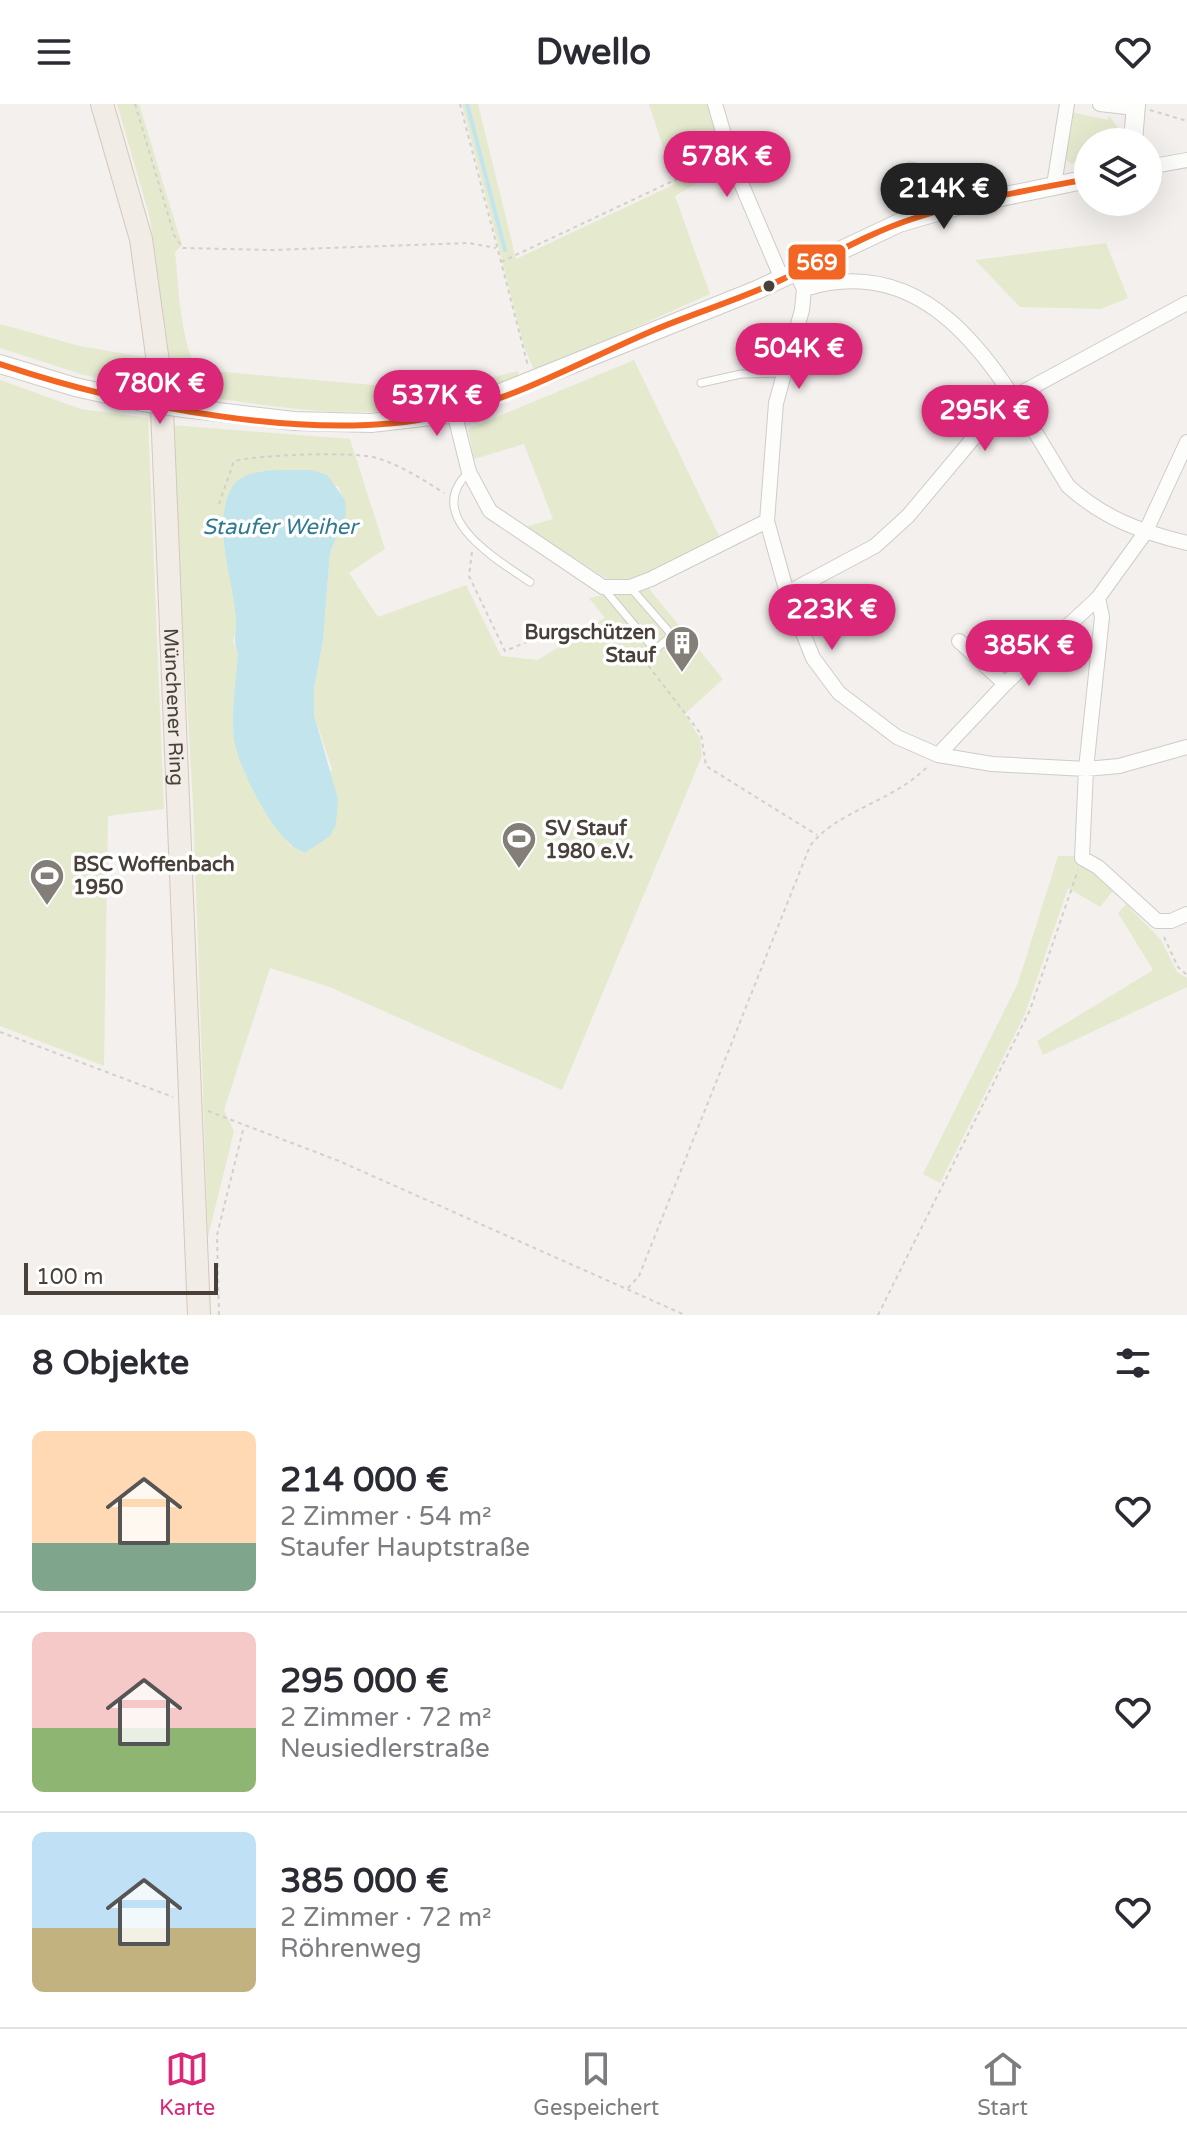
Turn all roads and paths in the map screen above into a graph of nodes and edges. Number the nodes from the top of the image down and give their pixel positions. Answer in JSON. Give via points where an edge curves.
{"nodes":[{"id":1,"x":102,"y":104,"type":"edge"},
{"id":2,"x":135,"y":104,"type":"edge"},
{"id":3,"x":460,"y":104,"type":"edge"},
{"id":4,"x":715,"y":104,"type":"edge"},
{"id":5,"x":1067,"y":104,"type":"edge"},
{"id":6,"x":1100,"y":104,"type":"edge"},
{"id":7,"x":1136,"y":106,"type":"edge"},
{"id":8,"x":1187,"y":121,"type":"edge"},
{"id":9,"x":1134,"y":128,"type":"edge"},
{"id":10,"x":1187,"y":160,"type":"edge"},
{"id":11,"x":1162,"y":164,"type":"edge"},
{"id":12,"x":910,"y":166,"type":"dead end"},
{"id":13,"x":677,"y":179,"type":"dead end"},
{"id":14,"x":1074,"y":181,"type":"edge"},
{"id":15,"x":1054,"y":185,"type":"junction"},
{"id":16,"x":957,"y":206,"type":"junction"},
{"id":17,"x":496,"y":248,"type":"junction"},
{"id":18,"x":500,"y":263,"type":"junction"},
{"id":19,"x":794,"y":280,"type":"junction"},
{"id":20,"x":1187,"y":303,"type":"edge"},
{"id":21,"x":0,"y":364,"type":"edge"},
{"id":22,"x":784,"y":373,"type":"junction"},
{"id":23,"x":534,"y":382,"type":"junction"},
{"id":24,"x":701,"y":383,"type":"dead end"},
{"id":25,"x":1012,"y":398,"type":"junction"},
{"id":26,"x":454,"y":412,"type":"junction"},
{"id":27,"x":1187,"y":442,"type":"edge"},
{"id":28,"x":469,"y":472,"type":"junction"},
{"id":29,"x":452,"y":497,"type":"junction"},
{"id":30,"x":219,"y":504,"type":"dead end"},
{"id":31,"x":767,"y":521,"type":"junction"},
{"id":32,"x":1145,"y":533,"type":"junction"},
{"id":33,"x":474,"y":543,"type":"junction"},
{"id":34,"x":1187,"y":543,"type":"edge"},
{"id":35,"x":530,"y":582,"type":"dead end"},
{"id":36,"x":603,"y":587,"type":"junction"},
{"id":37,"x":630,"y":587,"type":"junction"},
{"id":38,"x":787,"y":593,"type":"junction"},
{"id":39,"x":1098,"y":598,"type":"junction"},
{"id":40,"x":539,"y":637,"type":"dead end"},
{"id":41,"x":959,"y":641,"type":"dead end"},
{"id":42,"x":655,"y":650,"type":"junction"},
{"id":43,"x":1005,"y":684,"type":"junction"},
{"id":44,"x":1187,"y":747,"type":"edge"},
{"id":45,"x":938,"y":755,"type":"junction"},
{"id":46,"x":1086,"y":769,"type":"junction"},
{"id":47,"x":818,"y":836,"type":"junction"},
{"id":48,"x":1082,"y":858,"type":"junction"},
{"id":49,"x":1187,"y":914,"type":"edge"},
{"id":50,"x":1157,"y":921,"type":"junction"},
{"id":51,"x":1187,"y":975,"type":"edge"},
{"id":52,"x":0,"y":1032,"type":"edge"},
{"id":53,"x":190,"y":1104,"type":"junction"},
{"id":54,"x":244,"y":1125,"type":"junction"},
{"id":55,"x":628,"y":1289,"type":"junction"},
{"id":56,"x":199,"y":1315,"type":"edge"},
{"id":57,"x":219,"y":1315,"type":"edge"},
{"id":58,"x":685,"y":1315,"type":"edge"},
{"id":59,"x":878,"y":1315,"type":"edge"}],
"edges":[{"from":1,"to":53,"type":"main road","name":"Münchener Ring","via":[[134,212],[158,338]]},
{"from":2,"to":17,"type":"path","via":[[174,235],[183,248],[469,243]]},
{"from":3,"to":17,"type":"path"},
{"from":4,"to":19,"type":"street","via":[[732,162]]},
{"from":5,"to":15,"type":"street"},
{"from":6,"to":7,"type":"street"},
{"from":7,"to":8,"type":"path"},
{"from":7,"to":9,"type":"street"},
{"from":10,"to":11,"type":"street"},
{"from":12,"to":16,"type":"lane","via":[[952,175]]},
{"from":13,"to":18,"type":"path"},
{"from":14,"to":15,"type":"street"},
{"from":15,"to":16,"type":"street"},
{"from":16,"to":19,"type":"street","via":[[899,223]]},
{"from":17,"to":18,"type":"path"},
{"from":18,"to":23,"type":"path"},
{"from":19,"to":22,"type":"street"},
{"from":19,"to":23,"type":"street"},
{"from":19,"to":25,"type":"street","via":[[884,283],[905,292],[954,322],[979,347]]},
{"from":20,"to":25,"type":"street"},
{"from":21,"to":26,"type":"street","bridge":true,"via":[[143,402],[294,421],[411,421]]},
{"from":22,"to":24,"type":"lane","via":[[741,374]]},
{"from":22,"to":31,"type":"street","via":[[776,403]]},
{"from":23,"to":26,"type":"street"},
{"from":25,"to":32,"type":"street","via":[[1068,486],[1105,516]]},
{"from":25,"to":38,"type":"street","via":[[875,546]]},
{"from":26,"to":28,"type":"street"},
{"from":27,"to":32,"type":"street"},
{"from":28,"to":29,"type":"lane","via":[[456,484]]},
{"from":28,"to":36,"type":"street","via":[[490,511]]},
{"from":29,"to":30,"type":"path","via":[[373,457],[255,456],[234,461]]},
{"from":29,"to":33,"type":"lane"},
{"from":31,"to":37,"type":"street"},
{"from":31,"to":38,"type":"street"},
{"from":32,"to":34,"type":"street"},
{"from":32,"to":39,"type":"street"},
{"from":33,"to":35,"type":"lane"},
{"from":33,"to":40,"type":"path","via":[[469,576],[505,651]]},
{"from":36,"to":37,"type":"street"},
{"from":36,"to":42,"type":"lane"},
{"from":37,"to":42,"type":"lane","via":[[672,635]]},
{"from":38,"to":45,"type":"street","via":[[813,658],[839,693],[897,737]]},
{"from":39,"to":43,"type":"street"},
{"from":39,"to":46,"type":"street","via":[[1102,617]]},
{"from":41,"to":43,"type":"street"},
{"from":42,"to":47,"type":"path","via":[[647,664],[701,734],[706,766]]},
{"from":43,"to":45,"type":"street"},
{"from":44,"to":46,"type":"street","via":[[1119,766]]},
{"from":45,"to":46,"type":"street"},
{"from":45,"to":47,"type":"path","via":[[911,784]]},
{"from":46,"to":48,"type":"street"},
{"from":47,"to":55,"type":"path","via":[[639,1276]]},
{"from":48,"to":50,"type":"street"},
{"from":48,"to":59,"type":"path","via":[[1030,1010]]},
{"from":49,"to":50,"type":"street"},
{"from":50,"to":51,"type":"path"},
{"from":52,"to":53,"type":"path"},
{"from":53,"to":54,"type":"path"},
{"from":53,"to":56,"type":"main road","name":"Münchener Ring"},
{"from":54,"to":55,"type":"path","via":[[339,1161]]},
{"from":54,"to":57,"type":"path","via":[[217,1235]]},
{"from":55,"to":58,"type":"path"}]}
